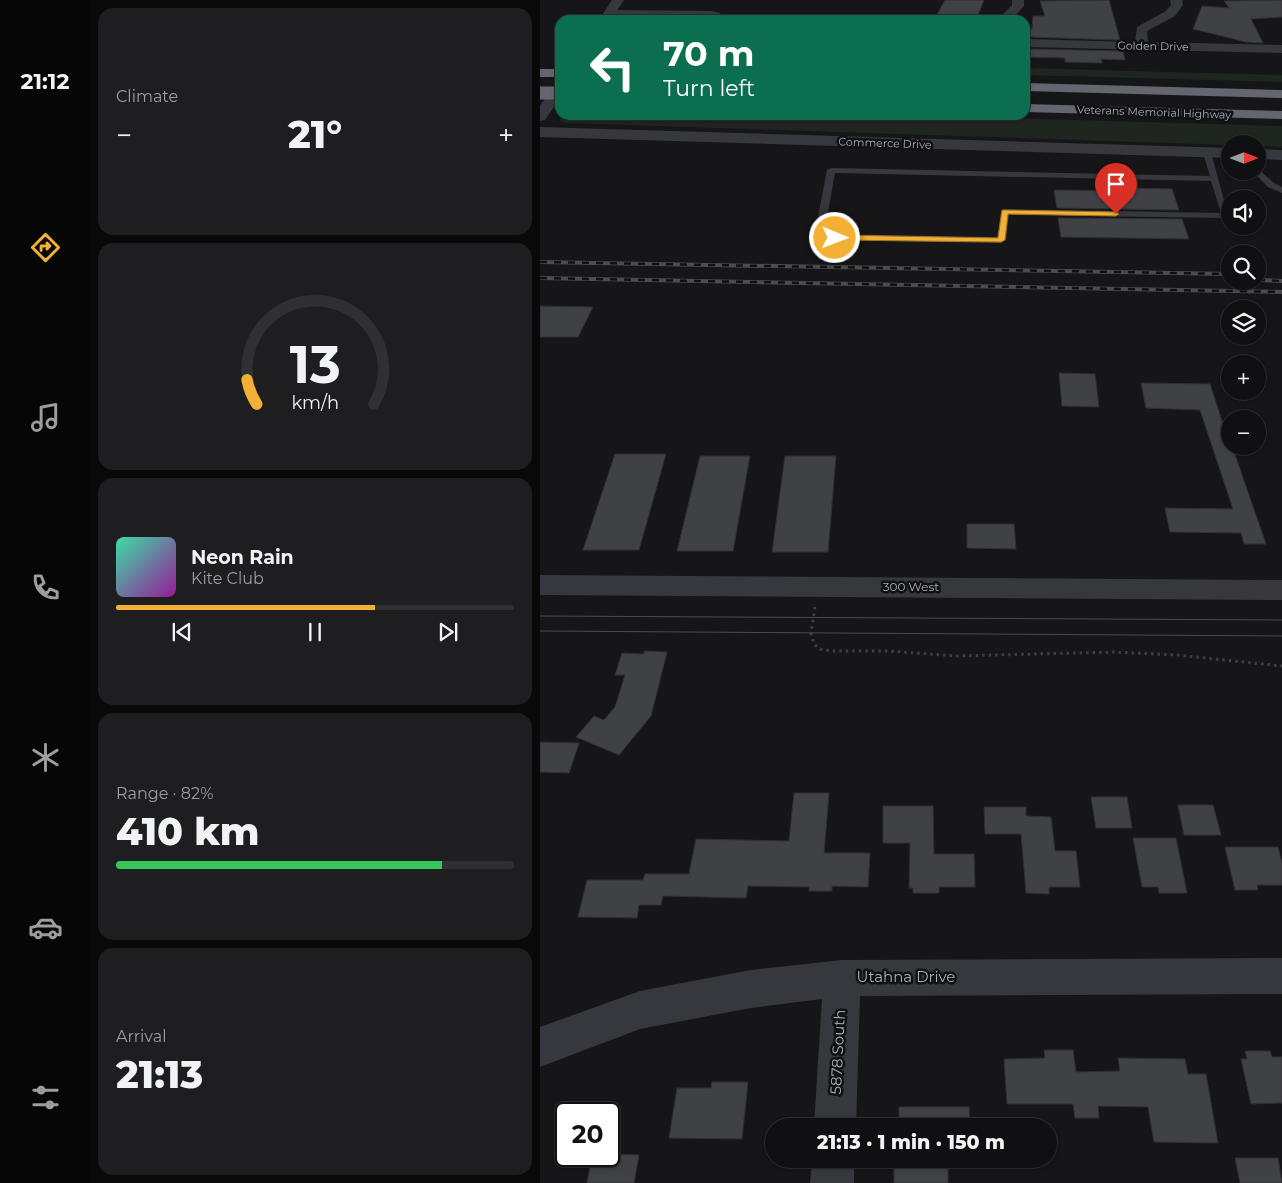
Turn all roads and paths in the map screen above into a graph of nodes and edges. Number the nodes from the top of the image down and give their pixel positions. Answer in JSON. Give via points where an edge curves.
{"nodes":[{"id":1,"x":618,"y":0,"type":"edge"},
{"id":2,"x":1018,"y":0,"type":"edge"},
{"id":3,"x":1176,"y":0,"type":"edge"},
{"id":4,"x":608,"y":15,"type":"edge"},
{"id":5,"x":670,"y":15,"type":"edge"},
{"id":6,"x":709,"y":15,"type":"edge"},
{"id":7,"x":1009,"y":15,"type":"edge"},
{"id":8,"x":1030,"y":43,"type":"edge"},
{"id":9,"x":1142,"y":46,"type":"junction"},
{"id":10,"x":1282,"y":49,"type":"edge"},
{"id":11,"x":540,"y":73,"type":"edge"},
{"id":12,"x":555,"y":73,"type":"edge"},
{"id":13,"x":1030,"y":87,"type":"edge"},
{"id":14,"x":540,"y":92,"type":"edge"},
{"id":15,"x":555,"y":93,"type":"edge"},
{"id":16,"x":555,"y":94,"type":"edge"},
{"id":17,"x":1282,"y":94,"type":"edge"},
{"id":18,"x":1030,"y":108,"type":"edge"},
{"id":19,"x":1282,"y":116,"type":"edge"},
{"id":20,"x":540,"y":117,"type":"edge"},
{"id":21,"x":540,"y":132,"type":"edge"},
{"id":22,"x":1206,"y":153,"type":"junction"},
{"id":23,"x":1221,"y":153,"type":"edge"},
{"id":24,"x":1266,"y":154,"type":"edge"},
{"id":25,"x":1282,"y":155,"type":"edge"},
{"id":26,"x":1215,"y":179,"type":"junction"},
{"id":27,"x":1266,"y":180,"type":"edge"},
{"id":28,"x":1282,"y":190,"type":"edge"},
{"id":29,"x":540,"y":585,"type":"edge"},
{"id":30,"x":818,"y":587,"type":"junction"},
{"id":31,"x":1282,"y":590,"type":"edge"},
{"id":32,"x":1282,"y":666,"type":"edge"},
{"id":33,"x":1282,"y":976,"type":"edge"},
{"id":34,"x":842,"y":978,"type":"junction"},
{"id":35,"x":540,"y":1047,"type":"edge"},
{"id":36,"x":835,"y":1118,"type":"edge"},
{"id":37,"x":833,"y":1168,"type":"edge"},
{"id":38,"x":832,"y":1183,"type":"edge"}],
"edges":[{"from":1,"to":4,"type":"street"},
{"from":2,"to":7,"type":"street","via":[[1018,6]]},
{"from":3,"to":9,"type":"street","via":[[1177,5],[1172,12],[1141,30]]},
{"from":5,"to":6,"type":"street"},
{"from":8,"to":9,"type":"street","name":"Golden Drive"},
{"from":9,"to":10,"type":"street","name":"Golden Drive"},
{"from":11,"to":12,"type":"highway"},
{"from":13,"to":17,"type":"highway","name":"Veterans Memorial Highway"},
{"from":14,"to":15,"type":"highway","bridge":true},
{"from":16,"to":20,"type":"street"},
{"from":18,"to":19,"type":"highway","name":"Veterans Memorial Highway"},
{"from":21,"to":22,"type":"street","name":"Commerce Drive"},
{"from":22,"to":23,"type":"street","name":"Commerce Drive"},
{"from":22,"to":26,"type":"lane"},
{"from":24,"to":25,"type":"street"},
{"from":26,"to":26,"type":"lane","via":[[1226,216],[1005,212],[1001,240],[819,237],[831,170]]},
{"from":27,"to":28,"type":"lane"},
{"from":29,"to":30,"type":"street","name":"300 West"},
{"from":30,"to":31,"type":"street","name":"300 West"},
{"from":30,"to":32,"type":"path","via":[[811,633],[814,644],[832,651],[956,656],[1115,652]]},
{"from":33,"to":34,"type":"street","name":"Utahna Drive"},
{"from":34,"to":35,"type":"street","name":"Utahna Drive","via":[[751,989],[640,1010]]},
{"from":34,"to":36,"type":"street","name":"5878 South"},
{"from":37,"to":38,"type":"street"}]}
